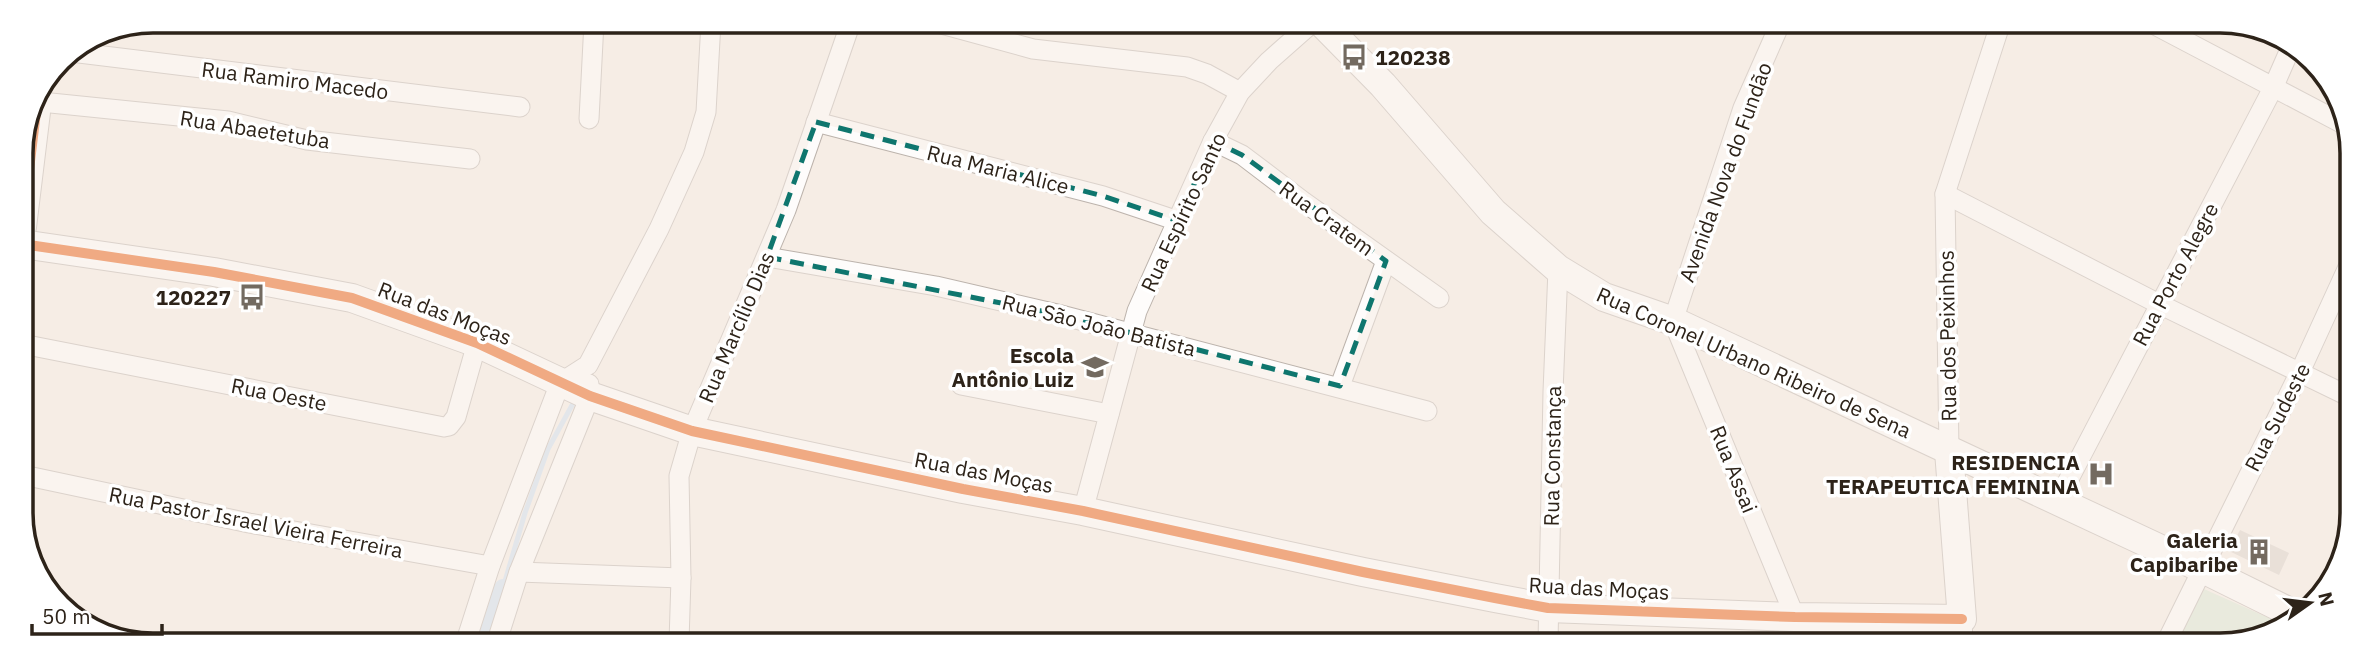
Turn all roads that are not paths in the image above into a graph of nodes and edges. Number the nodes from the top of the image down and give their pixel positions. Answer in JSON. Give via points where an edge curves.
{"nodes":[{"id":1,"x":593,"y":33,"type":"edge"},
{"id":2,"x":710,"y":33,"type":"edge"},
{"id":3,"x":847,"y":33,"type":"edge"},
{"id":4,"x":997,"y":33,"type":"edge"},
{"id":5,"x":1301,"y":33,"type":"edge"},
{"id":6,"x":1332,"y":33,"type":"edge"},
{"id":7,"x":1776,"y":33,"type":"edge"},
{"id":8,"x":1997,"y":33,"type":"edge"},
{"id":9,"x":2170,"y":33,"type":"edge"},
{"id":10,"x":86,"y":54,"type":"edge"},
{"id":11,"x":2288,"y":54,"type":"edge"},
{"id":12,"x":2273,"y":88,"type":"junction"},
{"id":13,"x":1240,"y":92,"type":"junction"},
{"id":14,"x":45,"y":102,"type":"edge"},
{"id":15,"x":520,"y":107,"type":"dead end"},
{"id":16,"x":589,"y":119,"type":"dead end"},
{"id":17,"x":2334,"y":119,"type":"edge"},
{"id":18,"x":816,"y":122,"type":"junction"},
{"id":19,"x":1213,"y":141,"type":"junction"},
{"id":20,"x":470,"y":159,"type":"dead end"},
{"id":21,"x":1945,"y":194,"type":"junction"},
{"id":22,"x":1178,"y":221,"type":"junction"},
{"id":23,"x":34,"y":246,"type":"edge"},
{"id":24,"x":767,"y":257,"type":"junction"},
{"id":25,"x":1386,"y":261,"type":"junction"},
{"id":26,"x":1558,"y":269,"type":"junction"},
{"id":27,"x":2340,"y":285,"type":"edge"},
{"id":28,"x":1439,"y":298,"type":"dead end"},
{"id":29,"x":2159,"y":304,"type":"junction"},
{"id":30,"x":1673,"y":321,"type":"junction"},
{"id":31,"x":1130,"y":332,"type":"junction"},
{"id":32,"x":477,"y":343,"type":"junction"},
{"id":33,"x":33,"y":346,"type":"edge"},
{"id":34,"x":588,"y":365,"type":"junction"},
{"id":35,"x":2300,"y":373,"type":"junction"},
{"id":36,"x":560,"y":383,"type":"junction"},
{"id":37,"x":961,"y":384,"type":"dead end"},
{"id":38,"x":1340,"y":386,"type":"junction"},
{"id":39,"x":2340,"y":392,"type":"edge"},
{"id":40,"x":590,"y":396,"type":"junction"},
{"id":41,"x":1427,"y":411,"type":"dead end"},
{"id":42,"x":1109,"y":414,"type":"junction"},
{"id":43,"x":692,"y":431,"type":"junction"},
{"id":44,"x":1949,"y":451,"type":"junction"},
{"id":45,"x":33,"y":477,"type":"edge"},
{"id":46,"x":2058,"y":500,"type":"junction"},
{"id":47,"x":1083,"y":511,"type":"junction"},
{"id":48,"x":490,"y":566,"type":"junction"},
{"id":49,"x":2201,"y":568,"type":"junction"},
{"id":50,"x":519,"y":572,"type":"junction"},
{"id":51,"x":681,"y":578,"type":"junction"},
{"id":52,"x":1548,"y":608,"type":"junction"},
{"id":53,"x":2288,"y":611,"type":"edge"},
{"id":54,"x":1795,"y":617,"type":"junction"},
{"id":55,"x":1548,"y":632,"type":"edge"},
{"id":56,"x":1962,"y":632,"type":"edge"},
{"id":57,"x":2171,"y":632,"type":"edge"},
{"id":58,"x":469,"y":633,"type":"edge"},
{"id":59,"x":500,"y":633,"type":"edge"},
{"id":60,"x":679,"y":633,"type":"edge"}],
"edges":[{"from":1,"to":16,"type":"street"},
{"from":2,"to":34,"type":"street","via":[[706,112],[694,152]]},
{"from":3,"to":18,"type":"street","name":"Rua Marcílio Dias"},
{"from":4,"to":13,"type":"street","via":[[1033,49],[1187,67]]},
{"from":5,"to":13,"type":"street","name":"Rua Espírito Santo"},
{"from":6,"to":26,"type":"street","name":"Rua Coronel Urbano Ribeiro de Sena","via":[[1493,212]]},
{"from":7,"to":30,"type":"street","name":"Avenida Nova do Fundão","via":[[1743,108]]},
{"from":8,"to":21,"type":"street","name":"Rua dos Peixinhos"},
{"from":9,"to":12,"type":"street"},
{"from":10,"to":15,"type":"street","name":"Rua Ramiro Macedo"},
{"from":11,"to":12,"type":"street","name":"Rua Porto Alegre"},
{"from":12,"to":17,"type":"street"},
{"from":12,"to":29,"type":"street","name":"Rua Porto Alegre"},
{"from":13,"to":19,"type":"street","name":"Rua Espírito Santo"},
{"from":14,"to":20,"type":"street","name":"Rua Abaetetuba","via":[[228,121],[307,140]]},
{"from":18,"to":22,"type":"street","name":"Rua Maria Alice","via":[[1103,196]]},
{"from":18,"to":24,"type":"street","name":"Rua Marcílio Dias"},
{"from":19,"to":22,"type":"street","name":"Rua Espírito Santo"},
{"from":19,"to":25,"type":"street","name":"Rua Cratem","via":[[1242,155]]},
{"from":21,"to":29,"type":"street"},
{"from":21,"to":44,"type":"street","name":"Rua dos Peixinhos"},
{"from":22,"to":31,"type":"street","name":"Rua Espírito Santo"},
{"from":23,"to":32,"type":"street","name":"Rua das Moças","via":[[352,298]]},
{"from":24,"to":31,"type":"street","name":"Rua São João Batista","via":[[936,286]]},
{"from":24,"to":43,"type":"street","name":"Rua Marcílio Dias"},
{"from":25,"to":28,"type":"street","name":"Rua Cratem"},
{"from":25,"to":38,"type":"street"},
{"from":26,"to":30,"type":"street","name":"Rua Coronel Urbano Ribeiro de Sena","via":[[1604,297]]},
{"from":26,"to":52,"type":"street","name":"Rua Constança"},
{"from":27,"to":35,"type":"street","name":"Rua Sudeste"},
{"from":29,"to":35,"type":"street"},
{"from":29,"to":46,"type":"street","name":"Rua Porto Alegre"},
{"from":30,"to":44,"type":"street","name":"Rua Coronel Urbano Ribeiro de Sena"},
{"from":30,"to":54,"type":"street","name":"Rua Assai"},
{"from":31,"to":38,"type":"street","name":"Rua São João Batista"},
{"from":31,"to":42,"type":"street","name":"Rua Espírito Santo"},
{"from":32,"to":33,"type":"street","name":"Rua Oeste","via":[[456,417],[444,427]]},
{"from":32,"to":36,"type":"street","name":"Rua das Moças"},
{"from":34,"to":36,"type":"street"},
{"from":34,"to":40,"type":"street"},
{"from":35,"to":39,"type":"street"},
{"from":35,"to":49,"type":"street","name":"Rua Sudeste"},
{"from":36,"to":40,"type":"street","name":"Rua das Moças"},
{"from":36,"to":48,"type":"street"},
{"from":37,"to":42,"type":"street"},
{"from":38,"to":41,"type":"street","name":"Rua São João Batista"},
{"from":40,"to":43,"type":"street","name":"Rua das Moças"},
{"from":40,"to":50,"type":"street"},
{"from":42,"to":47,"type":"street","name":"Rua Espírito Santo"},
{"from":43,"to":47,"type":"street","name":"Rua das Moças"},
{"from":43,"to":51,"type":"street","name":"Rua Marcílio Dias","via":[[679,476]]},
{"from":44,"to":46,"type":"street","name":"Rua Coronel Urbano Ribeiro de Sena"},
{"from":44,"to":56,"type":"street","name":"Rua dos Peixinhos"},
{"from":45,"to":48,"type":"street","name":"Rua Pastor Israel Vieira Ferreira","via":[[249,523]]},
{"from":46,"to":49,"type":"street","name":"Rua Coronel Urbano Ribeiro de Sena"},
{"from":47,"to":52,"type":"street","name":"Rua das Moças"},
{"from":48,"to":58,"type":"street"},
{"from":49,"to":53,"type":"street","name":"Rua Coronel Urbano Ribeiro de Sena"},
{"from":49,"to":57,"type":"street","name":"Rua Sudeste"},
{"from":50,"to":51,"type":"street"},
{"from":50,"to":59,"type":"street"},
{"from":51,"to":60,"type":"street","name":"Rua Marcílio Dias"},
{"from":52,"to":54,"type":"street","name":"Rua das Moças"},
{"from":52,"to":55,"type":"street","name":"Rua Constança"},
{"from":54,"to":56,"type":"street","name":"Rua das Moças"}]}
